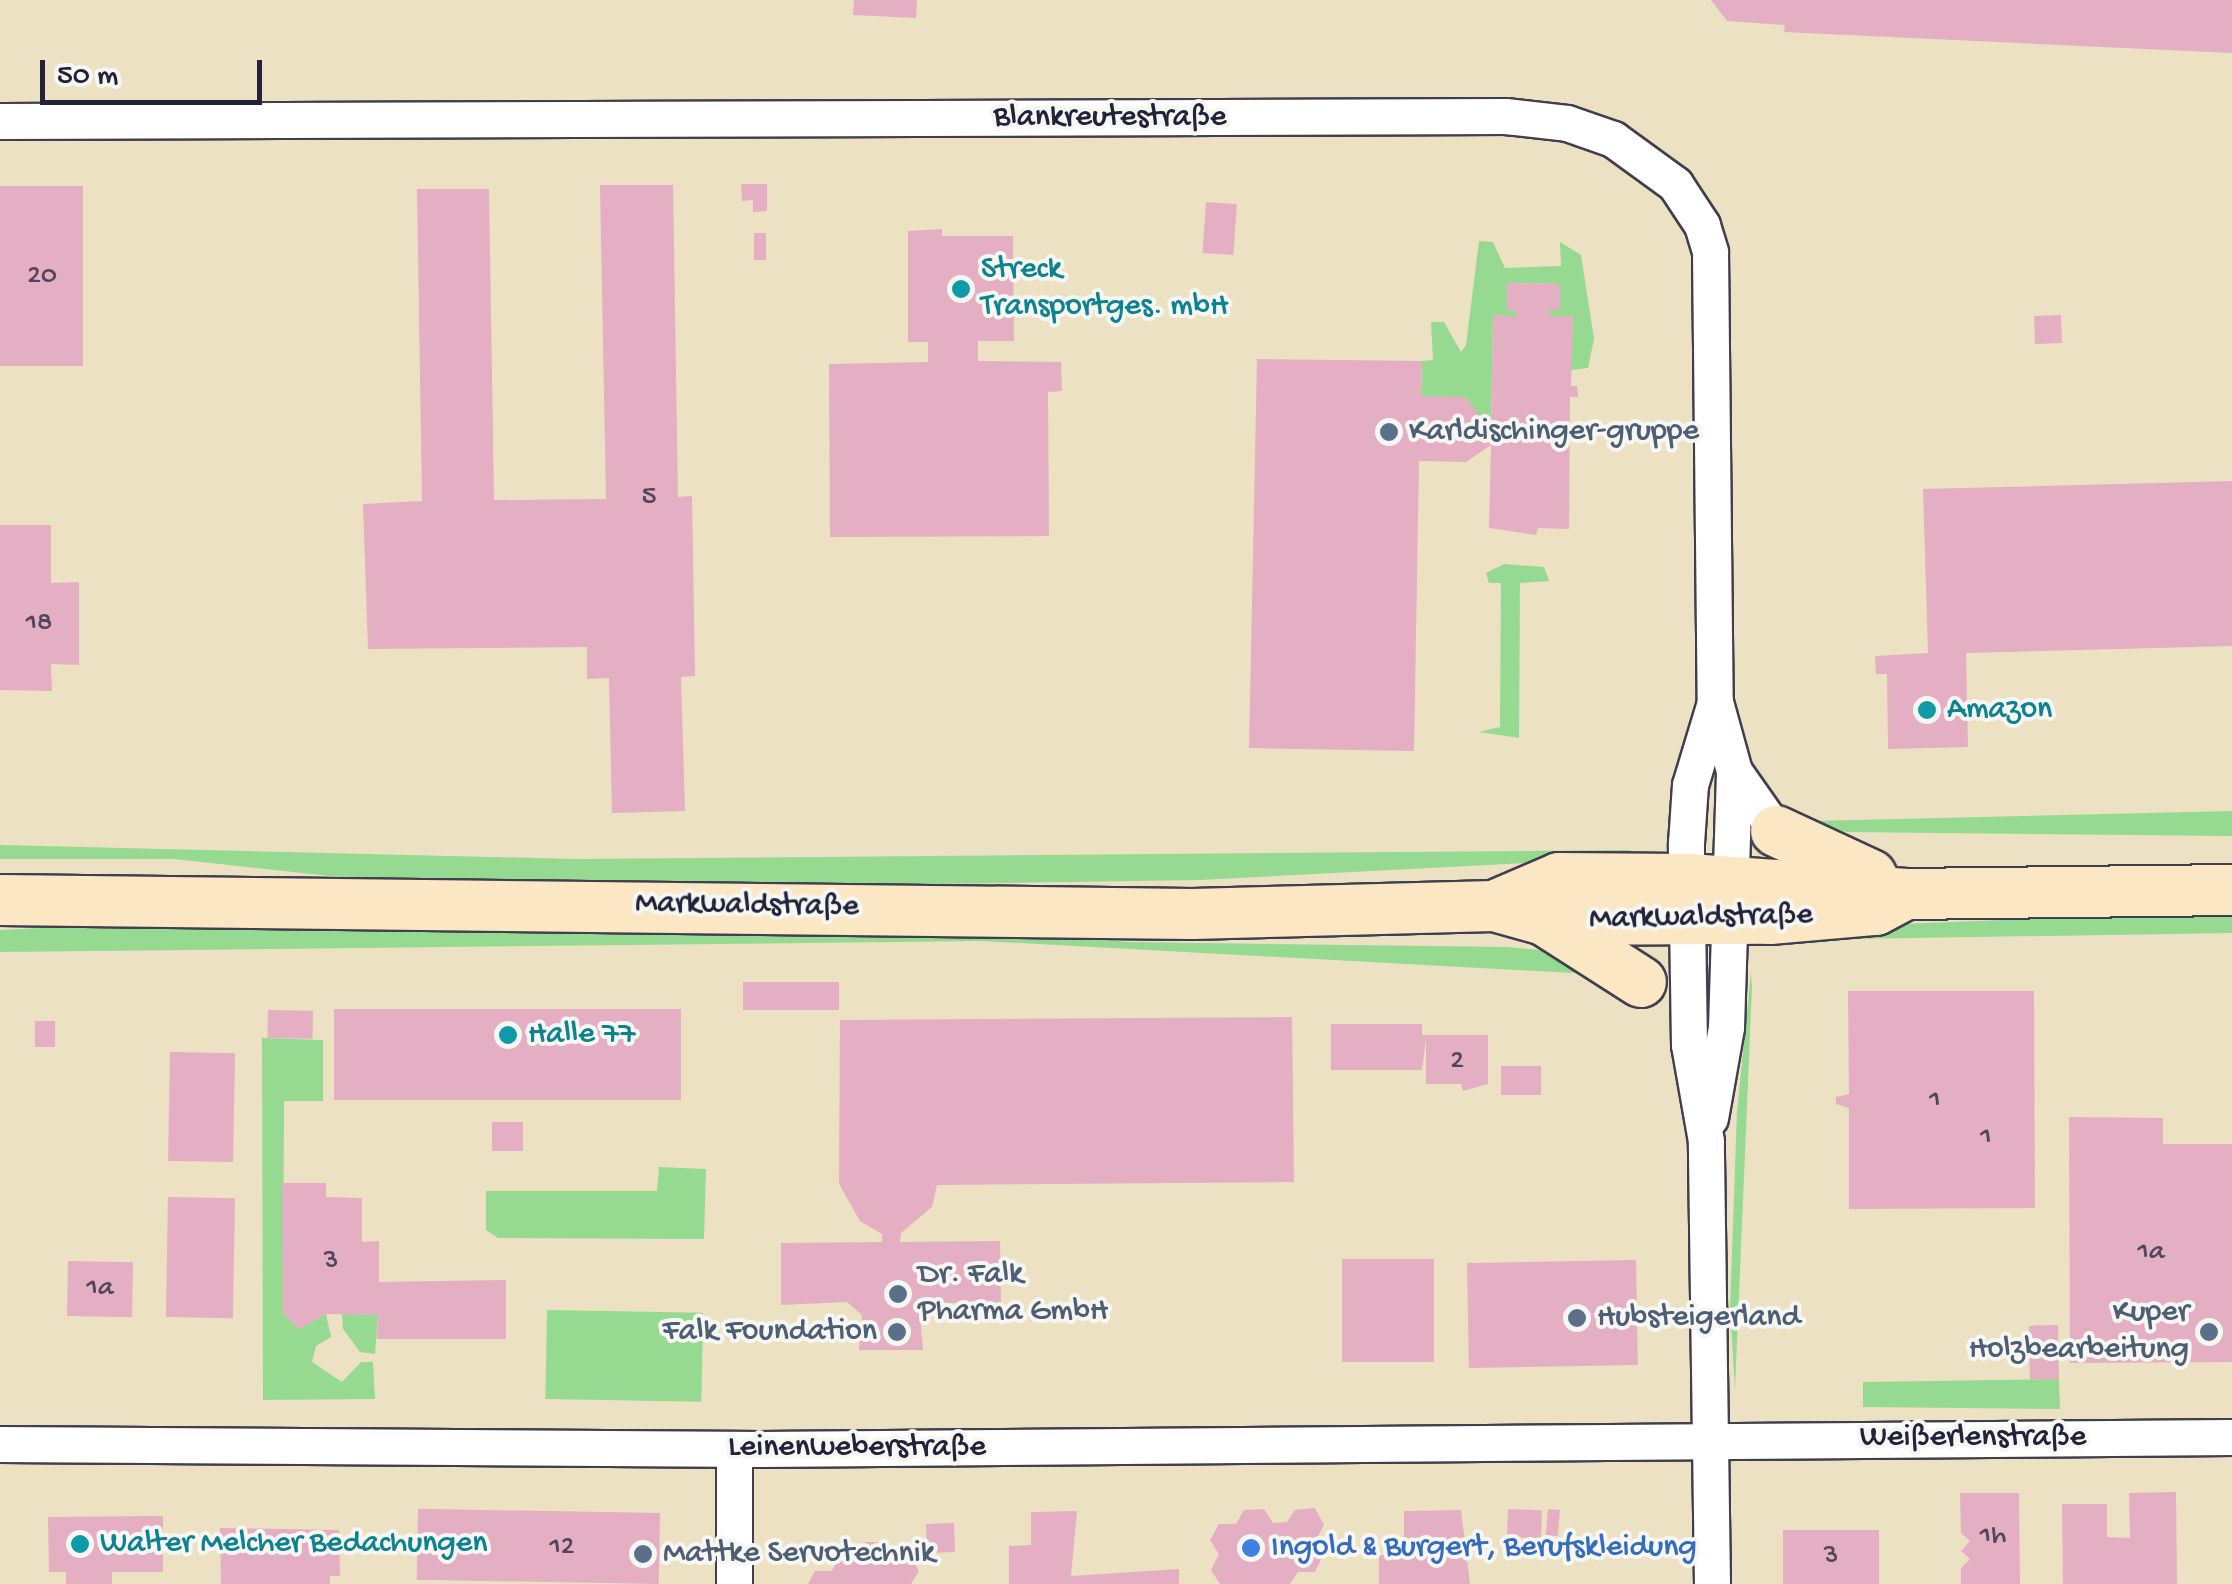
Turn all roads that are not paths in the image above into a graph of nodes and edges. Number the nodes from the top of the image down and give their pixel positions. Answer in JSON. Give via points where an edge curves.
{"nodes":[{"id":1,"x":0,"y":122,"type":"edge"},
{"id":2,"x":1714,"y":702,"type":"junction"},
{"id":3,"x":1734,"y":771,"type":"junction"},
{"id":4,"x":1776,"y":832,"type":"joint"},
{"id":5,"x":2232,"y":890,"type":"edge"},
{"id":6,"x":1906,"y":894,"type":"junction"},
{"id":7,"x":1707,"y":899,"type":"junction"},
{"id":8,"x":0,"y":900,"type":"edge"},
{"id":9,"x":1494,"y":906,"type":"junction"},
{"id":10,"x":1544,"y":920,"type":"junction"},
{"id":11,"x":1641,"y":982,"type":"joint"},
{"id":12,"x":1689,"y":1045,"type":"junction"},
{"id":13,"x":1706,"y":1141,"type":"junction"},
{"id":14,"x":2232,"y":1436,"type":"edge"},
{"id":15,"x":1713,"y":1440,"type":"junction"},
{"id":16,"x":0,"y":1444,"type":"edge"},
{"id":17,"x":734,"y":1449,"type":"junction"},
{"id":18,"x":734,"y":1584,"type":"edge"},
{"id":19,"x":1712,"y":1584,"type":"edge"}],
"edges":[{"from":1,"to":2,"type":"street","name":"Blankreutestraße","via":[[1505,116],[1567,123],[1614,139],[1656,166],[1696,214],[1710,252]]},
{"from":2,"to":3,"type":"street","name":"Blankreutestraße"},
{"from":2,"to":7,"type":"street","name":"Blankreutestraße","via":[[1690,785]]},
{"from":3,"to":4,"type":"street","name":"Blankreutestraße"},
{"from":3,"to":7,"type":"street","name":"Blankreutestraße"},
{"from":4,"to":6,"type":"main road"},
{"from":5,"to":6,"type":"main road","name":"Markwaldstraße"},
{"from":6,"to":7,"type":"main road","name":"Markwaldstraße","via":[[1876,910]]},
{"from":7,"to":9,"type":"main road","name":"Markwaldstraße","via":[[1559,878]]},
{"from":7,"to":10,"type":"main road","name":"Markwaldstraße"},
{"from":7,"to":12,"type":"street"},
{"from":7,"to":13,"type":"street","via":[[1726,1027]]},
{"from":8,"to":9,"type":"main road","name":"Markwaldstraße","via":[[1192,914]]},
{"from":9,"to":10,"type":"main road","name":"Markwaldstraße"},
{"from":10,"to":11,"type":"main road"},
{"from":11,"to":12,"type":"street"},
{"from":12,"to":13,"type":"street"},
{"from":13,"to":15,"type":"street"},
{"from":14,"to":15,"type":"street","name":"Weißerlenstraße"},
{"from":15,"to":17,"type":"street","name":"Leinenweberstraße"},
{"from":15,"to":19,"type":"street"},
{"from":16,"to":17,"type":"street","name":"Leinenweberstraße"},
{"from":17,"to":18,"type":"street"}]}
